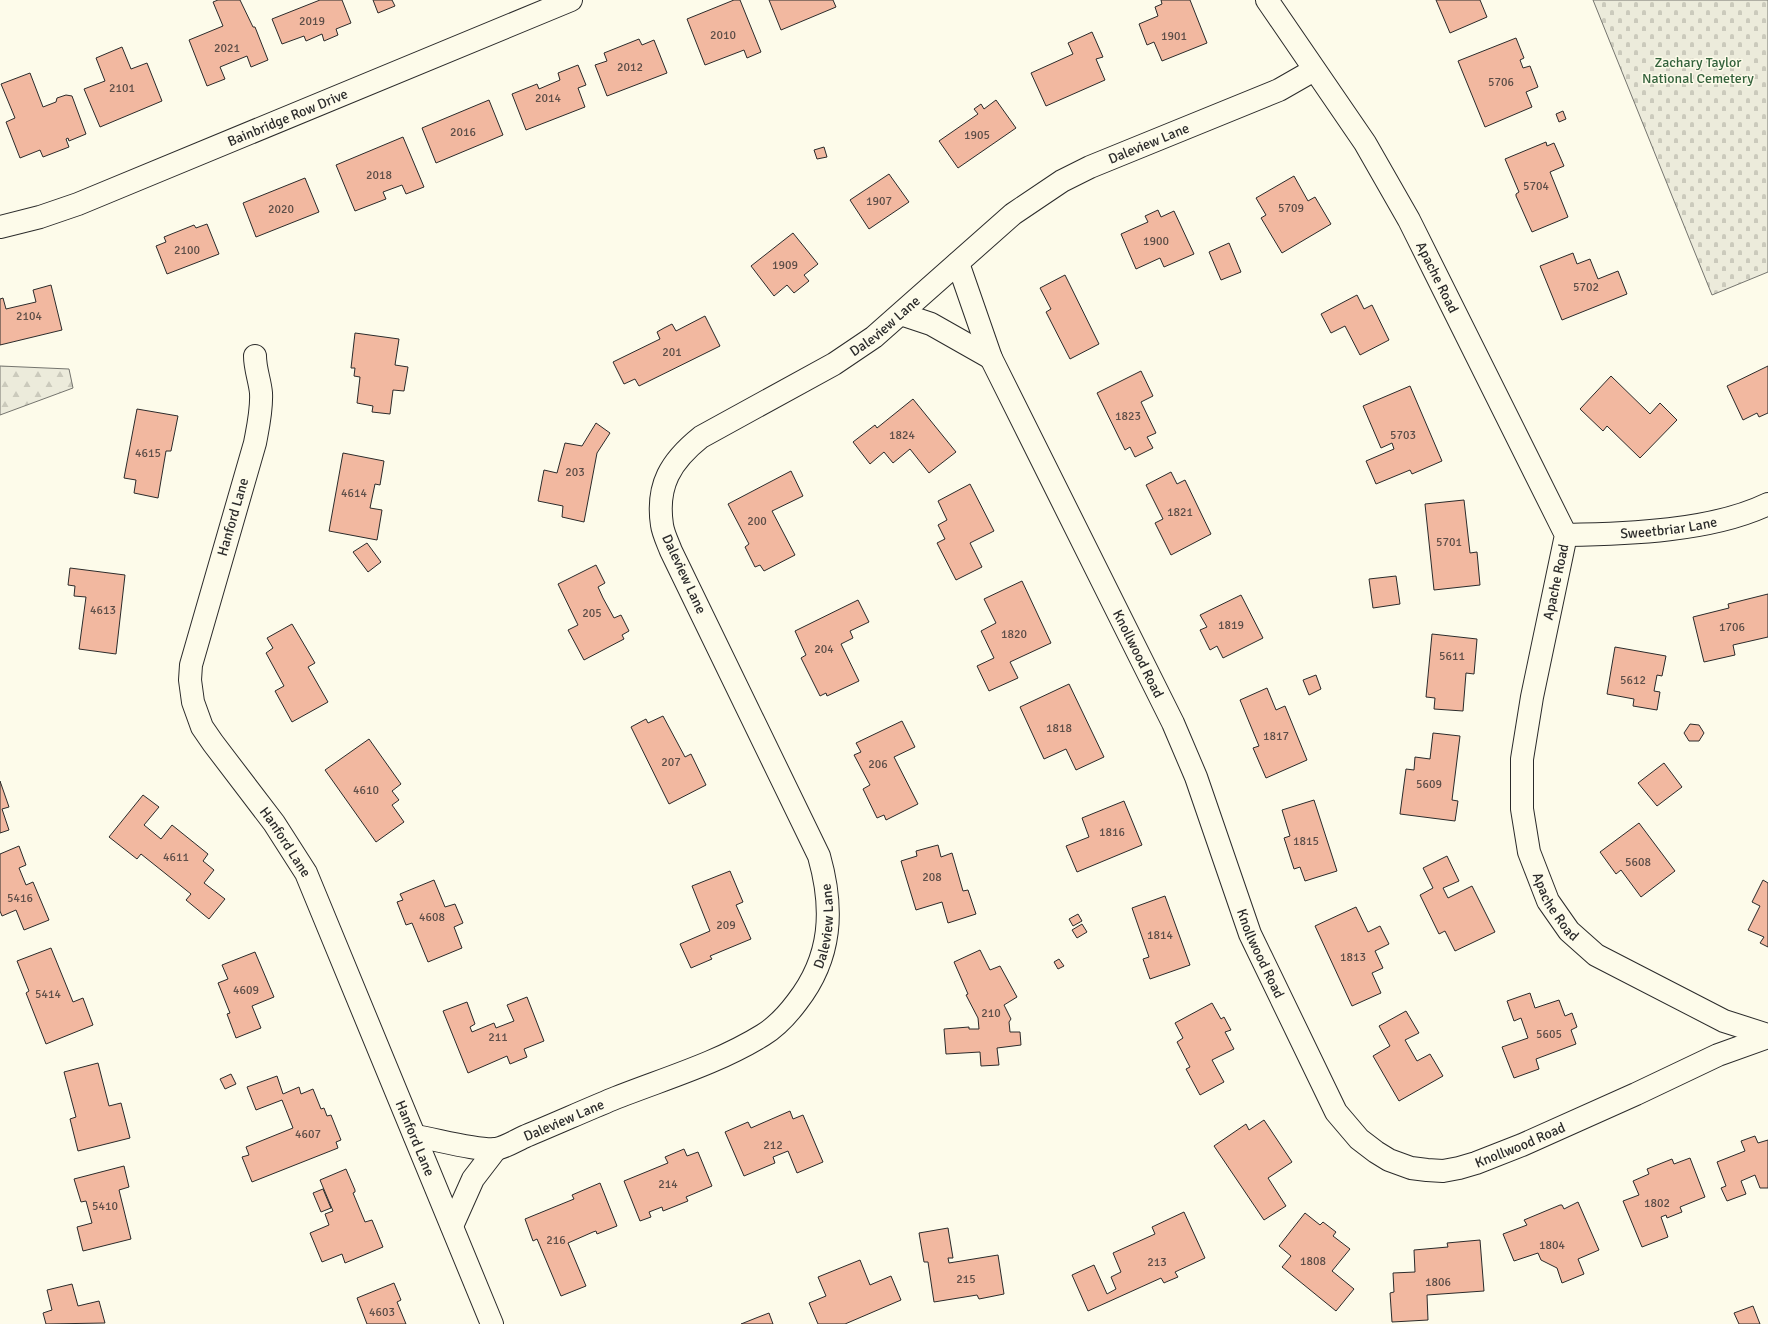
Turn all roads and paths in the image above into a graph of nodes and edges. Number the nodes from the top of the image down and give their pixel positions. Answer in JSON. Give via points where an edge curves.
{"nodes":[{"id":1,"x":571,"y":0,"type":"edge"},
{"id":2,"x":1267,"y":0,"type":"edge"},
{"id":3,"x":1314,"y":70,"type":"junction"},
{"id":4,"x":0,"y":227,"type":"edge"},
{"id":5,"x":958,"y":263,"type":"junction"},
{"id":6,"x":901,"y":314,"type":"junction"},
{"id":7,"x":255,"y":356,"type":"dead end"},
{"id":8,"x":991,"y":358,"type":"junction"},
{"id":9,"x":1768,"y":504,"type":"edge"},
{"id":10,"x":1566,"y":535,"type":"junction"},
{"id":11,"x":1768,"y":1036,"type":"edge"},
{"id":12,"x":415,"y":1136,"type":"junction"},
{"id":13,"x":496,"y":1149,"type":"junction"},
{"id":14,"x":452,"y":1226,"type":"junction"},
{"id":15,"x":492,"y":1324,"type":"edge"}],
"edges":[{"from":1,"to":4,"type":"street","name":"Bainbridge Row Drive","via":[[78,204]]},
{"from":2,"to":3,"type":"street","name":"Apache Road"},
{"from":3,"to":5,"type":"street","name":"Daleview Lane","via":[[1279,90],[1090,167],[1062,181],[1013,214]]},
{"from":3,"to":10,"type":"street","name":"Apache Road","via":[[1365,143],[1410,220]]},
{"from":5,"to":6,"type":"street","name":"Daleview Lane"},
{"from":5,"to":8,"type":"street","name":"Knollwood Road"},
{"from":6,"to":8,"type":"street","via":[[931,324]]},
{"from":6,"to":13,"type":"street","name":"Daleview Lane","via":[[874,337],[834,364],[700,437],[684,450],[670,468],[661,496],[662,526],[671,551],[819,856],[829,911],[819,964],[805,992],[791,1010],[764,1035],[736,1050]]},
{"from":7,"to":12,"type":"street","name":"Hanford Lane","via":[[261,408],[255,443],[191,665],[193,702],[200,721],[213,743],[274,823],[306,873]]},
{"from":8,"to":11,"type":"street","name":"Knollwood Road","via":[[1173,723],[1196,777],[1250,934],[1336,1112],[1359,1139],[1389,1160],[1412,1168],[1443,1171],[1459,1168],[1529,1142],[1718,1055]]},
{"from":9,"to":10,"type":"street","name":"Sweetbriar Lane","via":[[1725,519],[1668,530]]},
{"from":10,"to":11,"type":"street","name":"Apache Road","via":[[1532,697],[1522,759],[1522,809],[1533,867],[1557,917],[1596,955],[1724,1021]]},
{"from":12,"to":13,"type":"street","name":"Daleview Lane"},
{"from":12,"to":14,"type":"street","name":"Hanford Lane"},
{"from":13,"to":14,"type":"street","via":[[473,1180]]},
{"from":14,"to":15,"type":"street","name":"Hanford Lane"}]}
